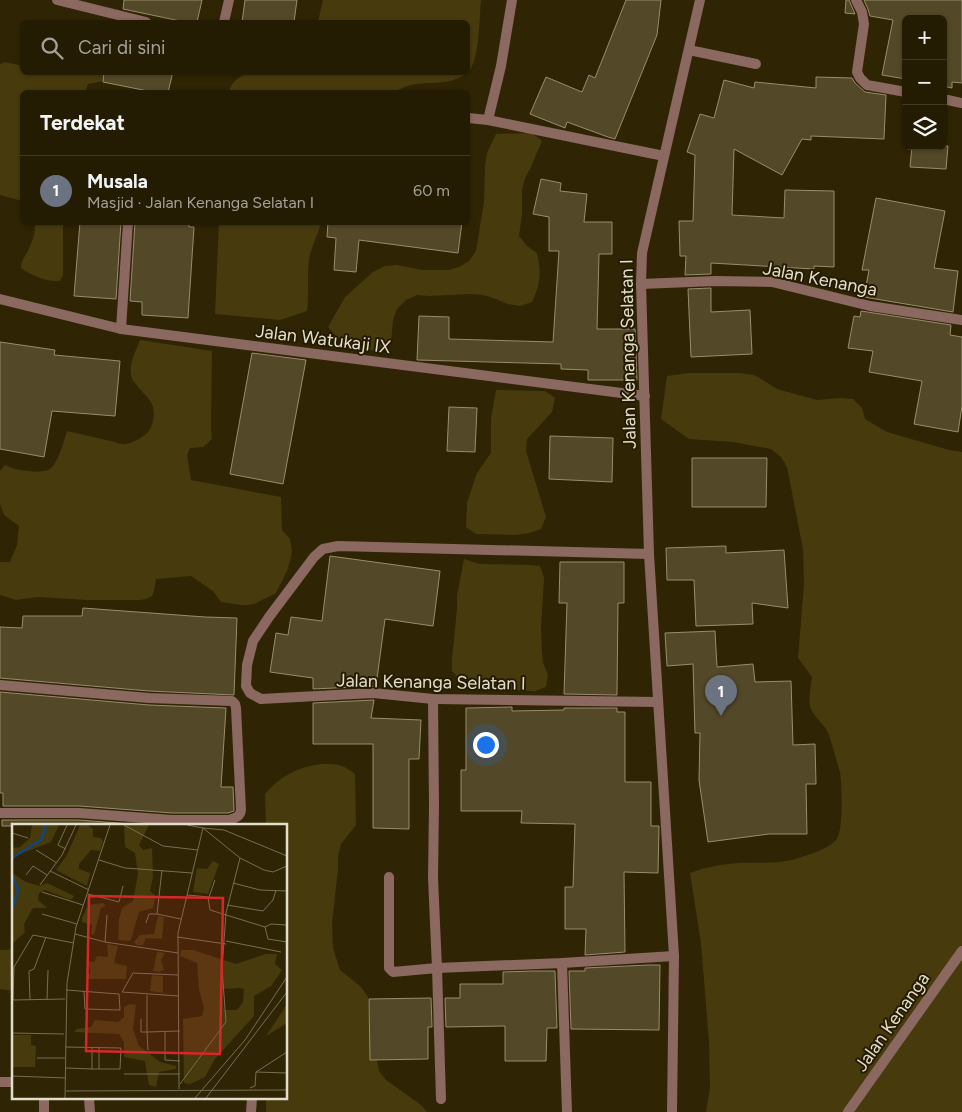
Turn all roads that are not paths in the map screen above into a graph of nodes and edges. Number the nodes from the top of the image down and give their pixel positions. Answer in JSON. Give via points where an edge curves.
{"nodes":[{"id":1,"x":56,"y":0,"type":"edge"},
{"id":2,"x":229,"y":0,"type":"edge"},
{"id":3,"x":512,"y":0,"type":"edge"},
{"id":4,"x":700,"y":0,"type":"edge"},
{"id":5,"x":856,"y":0,"type":"edge"},
{"id":6,"x":138,"y":20,"type":"edge"},
{"id":7,"x":224,"y":20,"type":"edge"},
{"id":8,"x":689,"y":50,"type":"junction"},
{"id":9,"x":756,"y":64,"type":"dead end"},
{"id":10,"x":902,"y":91,"type":"edge"},
{"id":11,"x":947,"y":100,"type":"edge"},
{"id":12,"x":962,"y":103,"type":"edge"},
{"id":13,"x":470,"y":118,"type":"edge"},
{"id":14,"x":488,"y":120,"type":"junction"},
{"id":15,"x":664,"y":156,"type":"junction"},
{"id":16,"x":128,"y":225,"type":"edge"},
{"id":17,"x":640,"y":284,"type":"junction"},
{"id":18,"x":0,"y":299,"type":"edge"},
{"id":19,"x":962,"y":320,"type":"edge"},
{"id":20,"x":121,"y":329,"type":"junction"},
{"id":21,"x":645,"y":396,"type":"junction"},
{"id":22,"x":649,"y":554,"type":"junction"},
{"id":23,"x":0,"y":686,"type":"edge"},
{"id":24,"x":433,"y":699,"type":"junction"},
{"id":25,"x":658,"y":702,"type":"junction"},
{"id":26,"x":0,"y":813,"type":"edge"},
{"id":27,"x":389,"y":878,"type":"dead end"},
{"id":28,"x":962,"y":951,"type":"edge"},
{"id":29,"x":674,"y":956,"type":"junction"},
{"id":30,"x":562,"y":963,"type":"junction"},
{"id":31,"x":437,"y":968,"type":"junction"},
{"id":32,"x":441,"y":1099,"type":"dead end"},
{"id":33,"x":567,"y":1112,"type":"edge"},
{"id":34,"x":672,"y":1112,"type":"edge"},
{"id":35,"x":848,"y":1112,"type":"edge"}],
"edges":[{"from":1,"to":6,"type":"street"},
{"from":2,"to":7,"type":"street"},
{"from":3,"to":14,"type":"street"},
{"from":4,"to":8,"type":"street","name":"Jalan Kenanga Selatan I"},
{"from":5,"to":10,"type":"street","via":[[864,24],[857,72],[860,78],[867,85]]},
{"from":8,"to":9,"type":"street"},
{"from":8,"to":15,"type":"street","name":"Jalan Kenanga Selatan I"},
{"from":11,"to":12,"type":"street"},
{"from":13,"to":14,"type":"street"},
{"from":14,"to":15,"type":"street"},
{"from":15,"to":17,"type":"street","name":"Jalan Kenanga Selatan I","via":[[642,254]]},
{"from":16,"to":20,"type":"street"},
{"from":17,"to":19,"type":"street","name":"Jalan Kenanga","via":[[772,282],[870,306]]},
{"from":17,"to":21,"type":"street","name":"Jalan Kenanga Selatan I"},
{"from":18,"to":20,"type":"street","name":"Jalan Watukaji IX"},
{"from":20,"to":21,"type":"street","name":"Jalan Watukaji IX"},
{"from":21,"to":22,"type":"street","name":"Jalan Kenanga Selatan I"},
{"from":22,"to":24,"type":"street","name":"Jalan Kenanga Selatan I","via":[[338,546],[323,549],[253,641],[246,686],[250,693],[261,699],[373,693]]},
{"from":22,"to":25,"type":"street","name":"Jalan Kenanga Selatan I"},
{"from":23,"to":26,"type":"street","via":[[232,702],[236,708],[241,810],[239,816],[229,820]]},
{"from":24,"to":25,"type":"street","name":"Jalan Kenanga Selatan I"},
{"from":24,"to":31,"type":"street","via":[[433,878]]},
{"from":25,"to":29,"type":"street","name":"Jalan Kenanga Selatan I"},
{"from":27,"to":31,"type":"street","via":[[388,968],[392,972]]},
{"from":28,"to":35,"type":"street","name":"Jalan Kenanga"},
{"from":29,"to":30,"type":"street"},
{"from":29,"to":34,"type":"street","name":"Jalan Kenanga Selatan I"},
{"from":30,"to":31,"type":"street"},
{"from":30,"to":33,"type":"street"},
{"from":31,"to":32,"type":"street"}]}
